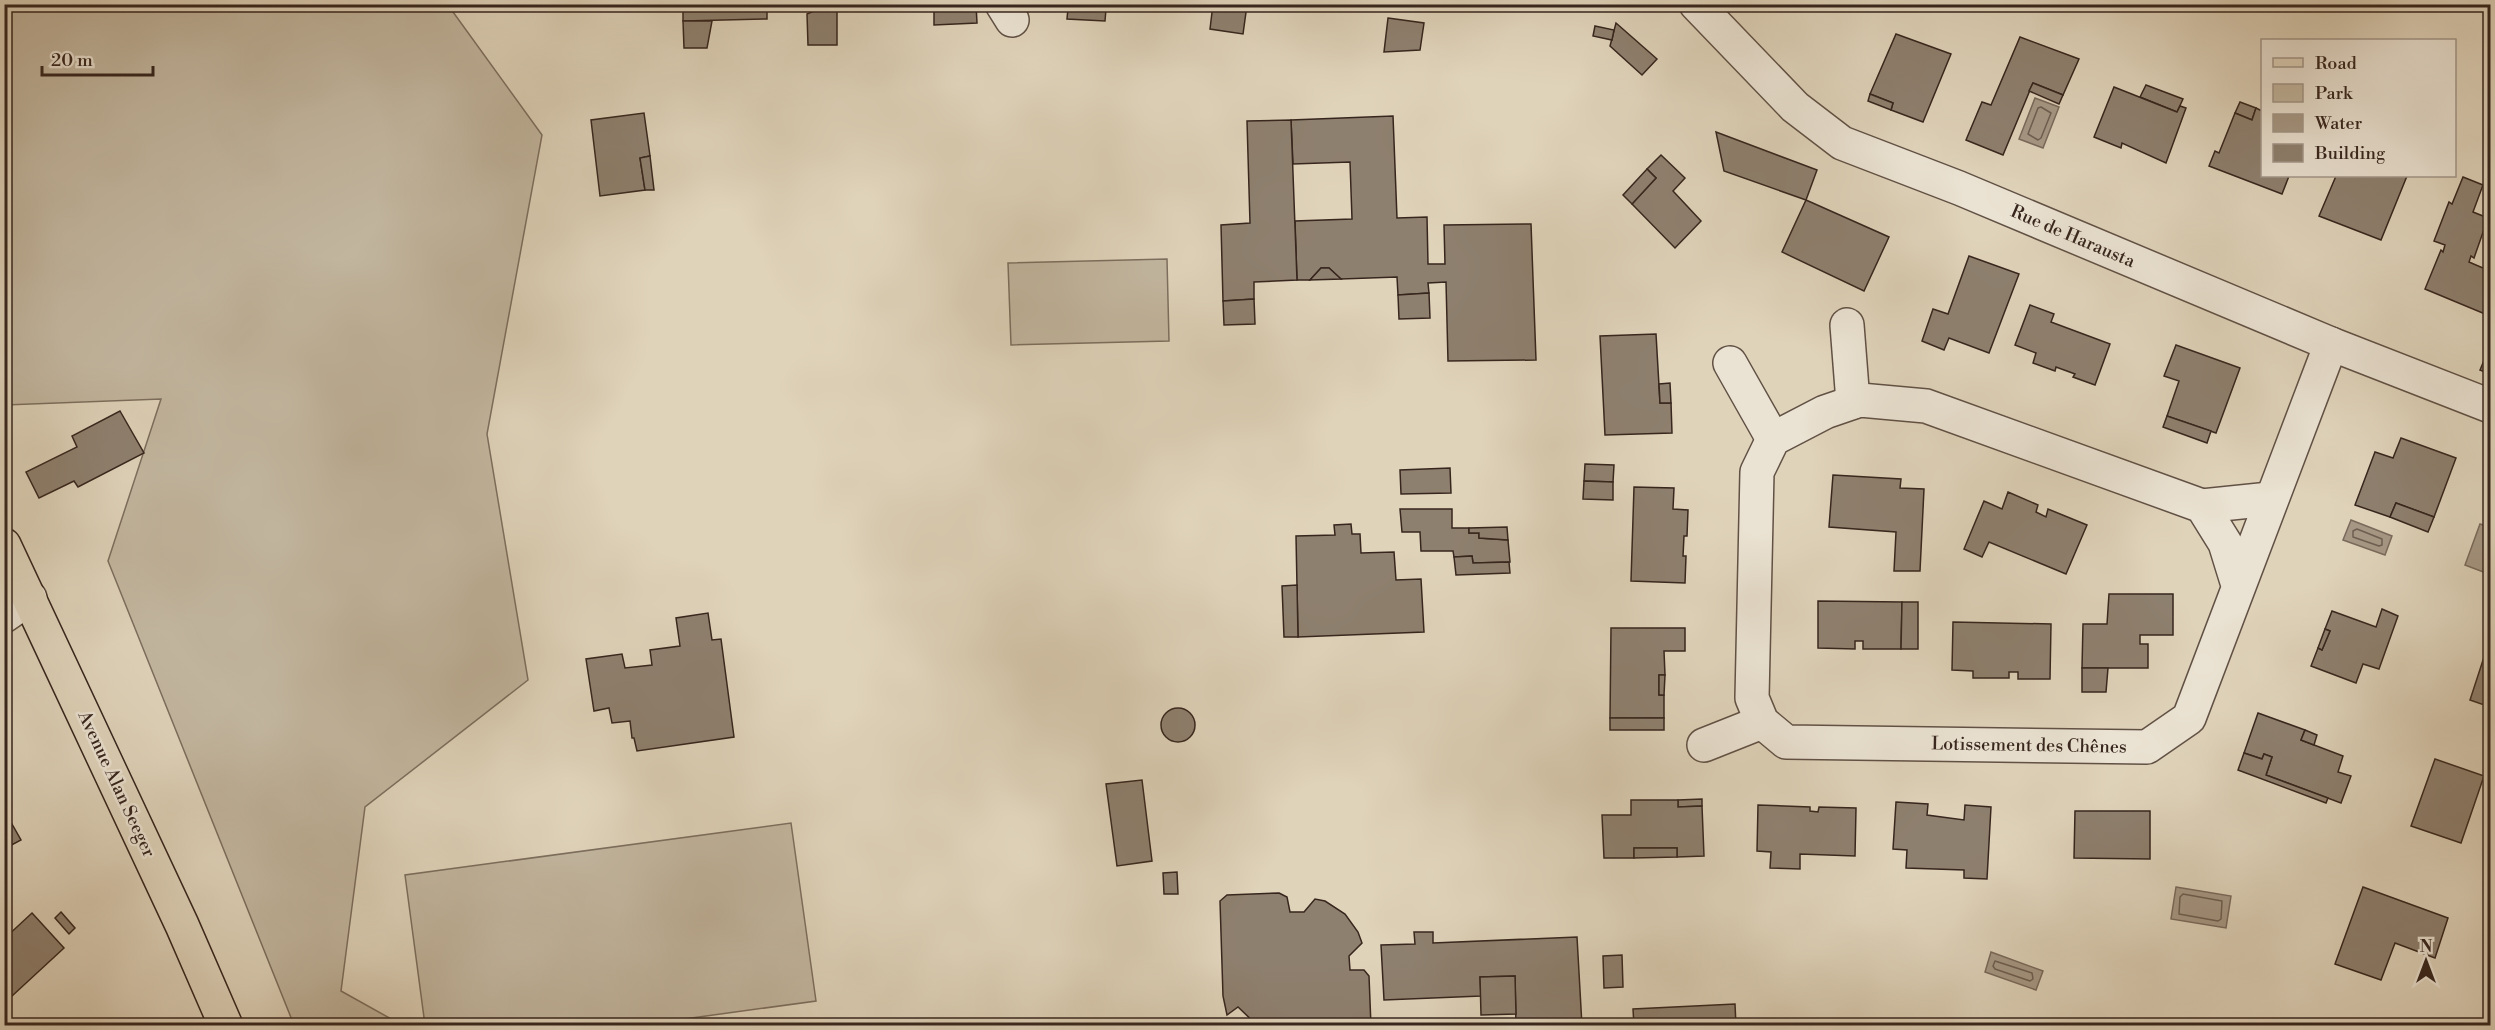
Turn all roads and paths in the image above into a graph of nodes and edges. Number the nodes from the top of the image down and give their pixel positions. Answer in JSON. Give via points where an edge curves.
{"nodes":[{"id":1,"x":1696,"y":4,"type":"edge"},
{"id":2,"x":1847,"y":325,"type":"dead end"},
{"id":3,"x":2331,"y":344,"type":"junction"},
{"id":4,"x":1730,"y":363,"type":"dead end"},
{"id":5,"x":1853,"y":402,"type":"junction"},
{"id":6,"x":2490,"y":406,"type":"edge"},
{"id":7,"x":1773,"y":439,"type":"junction"},
{"id":8,"x":2270,"y":499,"type":"junction"},
{"id":9,"x":2202,"y":506,"type":"junction"},
{"id":10,"x":4,"y":544,"type":"edge"},
{"id":11,"x":2238,"y":585,"type":"junction"},
{"id":12,"x":17,"y":607,"type":"edge"},
{"id":13,"x":1761,"y":722,"type":"junction"},
{"id":14,"x":1704,"y":745,"type":"dead end"},
{"id":15,"x":226,"y":1026,"type":"edge"}],
"edges":[{"from":1,"to":3,"type":"street","name":"Rue de Harausta","via":[[1796,107],[1842,143]]},
{"from":2,"to":5,"type":"street"},
{"from":3,"to":6,"type":"street","name":"Rue de Harausta"},
{"from":3,"to":8,"type":"street","name":"Lotissement des Chênes"},
{"from":4,"to":7,"type":"street"},
{"from":5,"to":7,"type":"street"},
{"from":5,"to":9,"type":"street","via":[[1860,399],[1926,406]]},
{"from":7,"to":13,"type":"street","via":[[1757,472],[1752,698]]},
{"from":8,"to":9,"type":"street"},
{"from":8,"to":11,"type":"street","name":"Lotissement des Chênes"},
{"from":9,"to":11,"type":"street","via":[[2225,543]]},
{"from":10,"to":12,"type":"main road","name":"Avenue Alan Seeger"},
{"from":11,"to":13,"type":"street","name":"Lotissement des Chênes","via":[[2189,718],[2147,747],[1786,742]]},
{"from":12,"to":15,"type":"main road","name":"Avenue Alan Seeger","via":[[182,925]]},
{"from":13,"to":14,"type":"street"}]}
